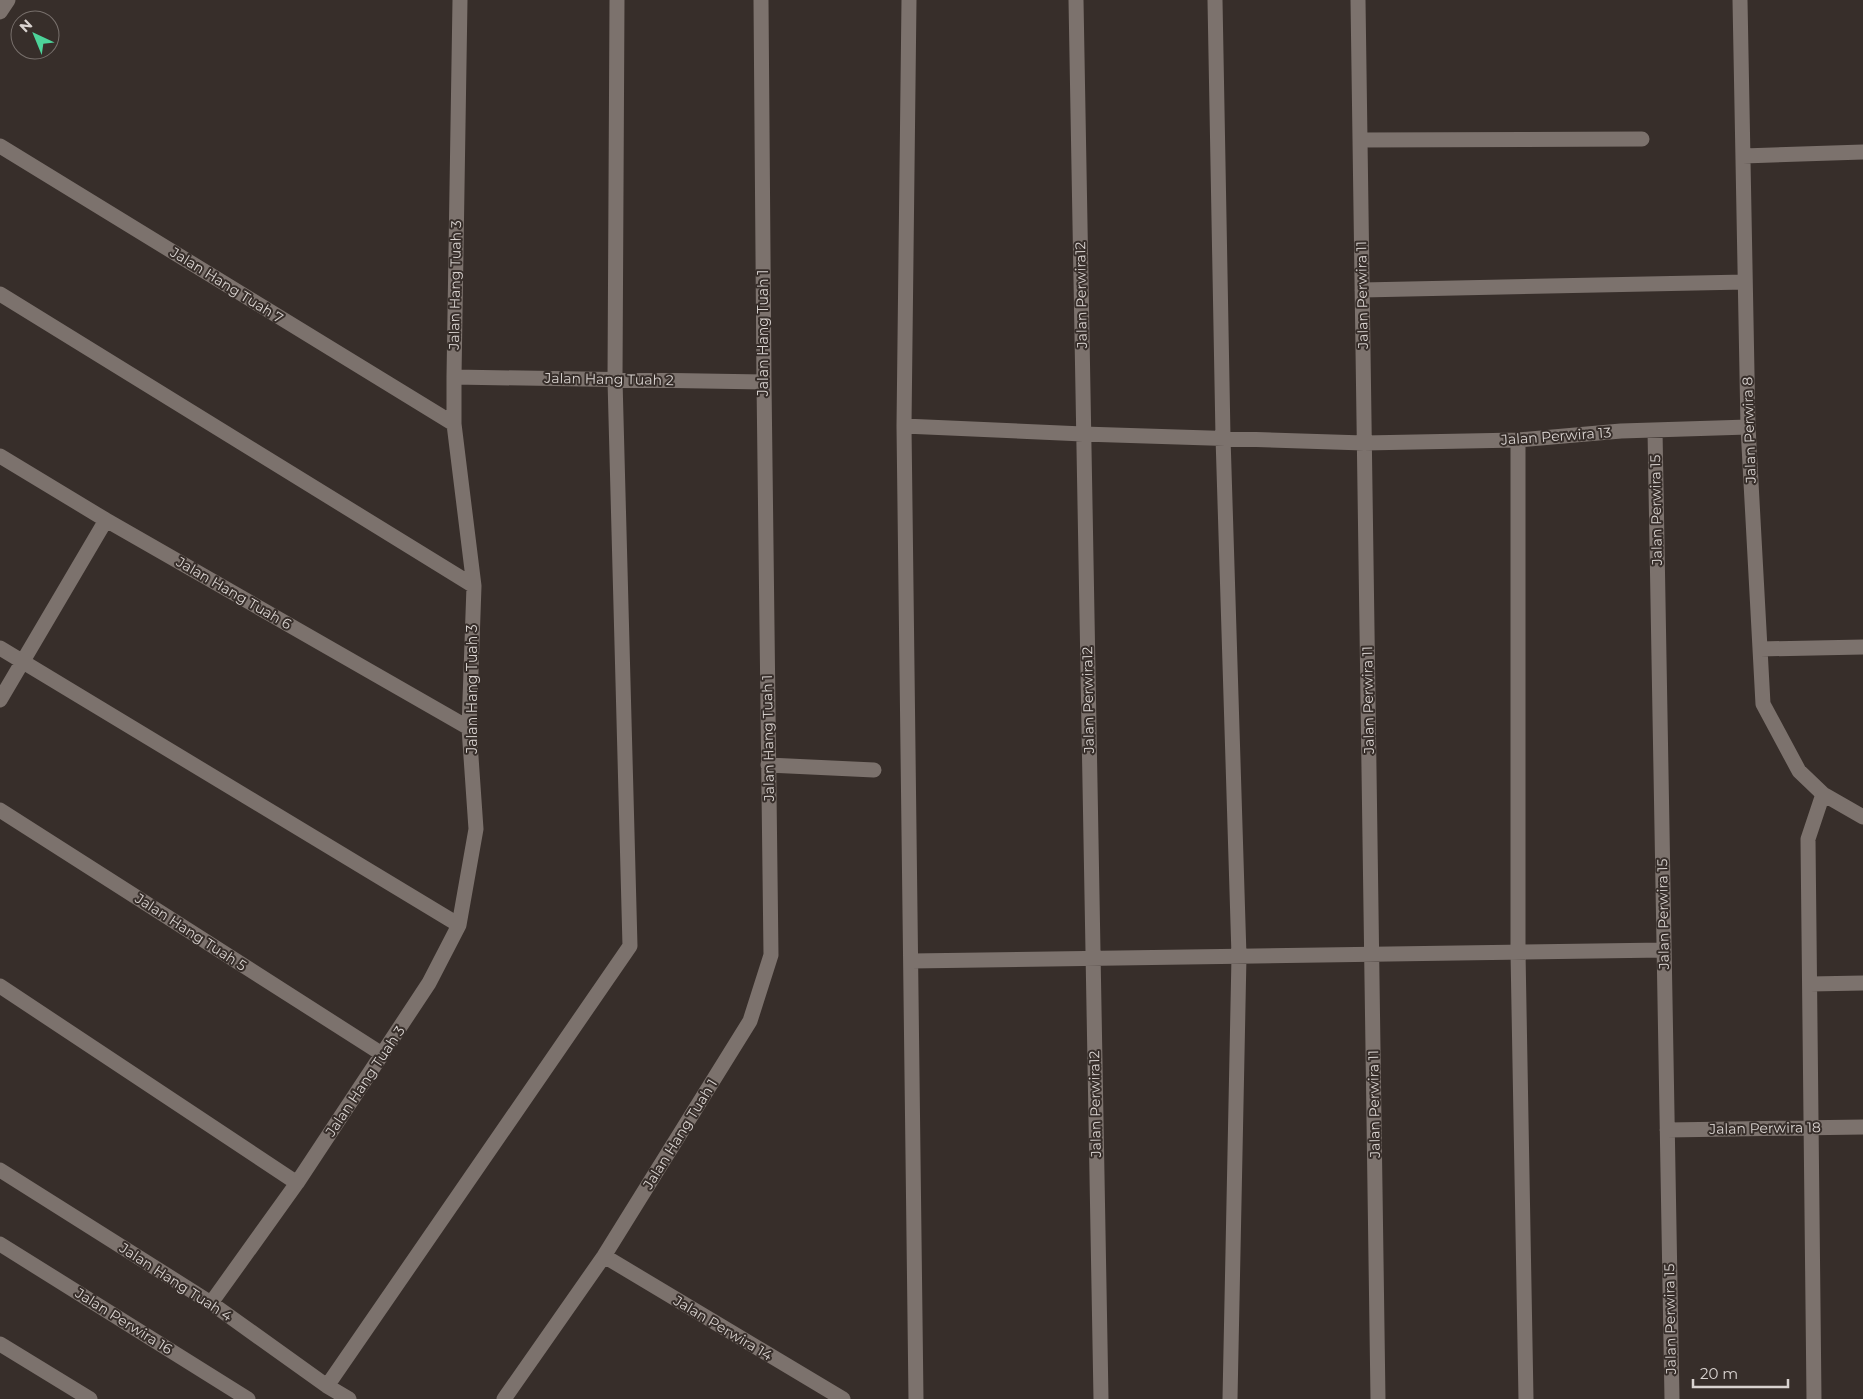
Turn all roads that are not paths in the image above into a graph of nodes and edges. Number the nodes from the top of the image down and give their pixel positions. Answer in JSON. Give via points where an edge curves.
{"nodes":[{"id":1,"x":8,"y":0,"type":"edge"},
{"id":2,"x":460,"y":0,"type":"edge"},
{"id":3,"x":617,"y":0,"type":"edge"},
{"id":4,"x":761,"y":0,"type":"edge"},
{"id":5,"x":909,"y":0,"type":"edge"},
{"id":6,"x":1076,"y":0,"type":"edge"},
{"id":7,"x":1215,"y":0,"type":"edge"},
{"id":8,"x":1358,"y":0,"type":"edge"},
{"id":9,"x":1740,"y":0,"type":"edge"},
{"id":10,"x":0,"y":12,"type":"edge"},
{"id":11,"x":1360,"y":140,"type":"junction"},
{"id":12,"x":1642,"y":140,"type":"dead end"},
{"id":13,"x":0,"y":146,"type":"edge"},
{"id":14,"x":1863,"y":152,"type":"edge"},
{"id":15,"x":1743,"y":156,"type":"junction"},
{"id":16,"x":1745,"y":282,"type":"junction"},
{"id":17,"x":1362,"y":290,"type":"junction"},
{"id":18,"x":0,"y":294,"type":"edge"},
{"id":19,"x":454,"y":377,"type":"junction"},
{"id":20,"x":614,"y":380,"type":"junction"},
{"id":21,"x":764,"y":382,"type":"junction"},
{"id":22,"x":454,"y":424,"type":"junction"},
{"id":23,"x":904,"y":426,"type":"junction"},
{"id":24,"x":1748,"y":427,"type":"junction"},
{"id":25,"x":1655,"y":430,"type":"junction"},
{"id":26,"x":1083,"y":434,"type":"junction"},
{"id":27,"x":1224,"y":437,"type":"junction"},
{"id":28,"x":1518,"y":440,"type":"junction"},
{"id":29,"x":1364,"y":443,"type":"junction"},
{"id":30,"x":0,"y":456,"type":"edge"},
{"id":31,"x":106,"y":520,"type":"junction"},
{"id":32,"x":474,"y":586,"type":"junction"},
{"id":33,"x":1863,"y":647,"type":"edge"},
{"id":34,"x":0,"y":648,"type":"edge"},
{"id":35,"x":1760,"y":649,"type":"junction"},
{"id":36,"x":22,"y":662,"type":"junction"},
{"id":37,"x":0,"y":700,"type":"edge"},
{"id":38,"x":470,"y":728,"type":"junction"},
{"id":39,"x":768,"y":766,"type":"junction"},
{"id":40,"x":874,"y":770,"type":"dead end"},
{"id":41,"x":1823,"y":794,"type":"junction"},
{"id":42,"x":0,"y":810,"type":"edge"},
{"id":43,"x":1863,"y":816,"type":"edge"},
{"id":44,"x":459,"y":925,"type":"junction"},
{"id":45,"x":1664,"y":950,"type":"junction"},
{"id":46,"x":1518,"y":952,"type":"junction"},
{"id":47,"x":1372,"y":954,"type":"junction"},
{"id":48,"x":1239,"y":956,"type":"junction"},
{"id":49,"x":1092,"y":958,"type":"junction"},
{"id":50,"x":911,"y":961,"type":"junction"},
{"id":51,"x":1863,"y":983,"type":"edge"},
{"id":52,"x":1810,"y":984,"type":"junction"},
{"id":53,"x":0,"y":986,"type":"edge"},
{"id":54,"x":382,"y":1054,"type":"junction"},
{"id":55,"x":1811,"y":1127,"type":"junction"},
{"id":56,"x":1863,"y":1127,"type":"edge"},
{"id":57,"x":1667,"y":1130,"type":"junction"},
{"id":58,"x":0,"y":1170,"type":"edge"},
{"id":59,"x":297,"y":1183,"type":"junction"},
{"id":60,"x":0,"y":1244,"type":"edge"},
{"id":61,"x":604,"y":1256,"type":"junction"},
{"id":62,"x":211,"y":1303,"type":"junction"},
{"id":63,"x":0,"y":1344,"type":"edge"},
{"id":64,"x":327,"y":1386,"type":"junction"},
{"id":65,"x":90,"y":1399,"type":"edge"},
{"id":66,"x":248,"y":1399,"type":"edge"},
{"id":67,"x":349,"y":1399,"type":"edge"},
{"id":68,"x":504,"y":1399,"type":"edge"},
{"id":69,"x":843,"y":1399,"type":"edge"},
{"id":70,"x":916,"y":1399,"type":"edge"},
{"id":71,"x":1101,"y":1399,"type":"edge"},
{"id":72,"x":1230,"y":1399,"type":"edge"},
{"id":73,"x":1378,"y":1399,"type":"edge"},
{"id":74,"x":1526,"y":1399,"type":"edge"},
{"id":75,"x":1672,"y":1399,"type":"edge"},
{"id":76,"x":1814,"y":1399,"type":"edge"}],
"edges":[{"from":1,"to":10,"type":"street"},
{"from":2,"to":19,"type":"street","name":"Jalan Hang Tuah 3"},
{"from":3,"to":20,"type":"street"},
{"from":4,"to":21,"type":"street","name":"Jalan Hang Tuah 1"},
{"from":5,"to":23,"type":"street"},
{"from":6,"to":26,"type":"street","name":"Jalan Perwira12"},
{"from":7,"to":27,"type":"street"},
{"from":8,"to":11,"type":"street","name":"Jalan Perwira 11"},
{"from":9,"to":15,"type":"street","name":"Jalan Perwira 8"},
{"from":11,"to":12,"type":"street"},
{"from":11,"to":17,"type":"street","name":"Jalan Perwira 11"},
{"from":13,"to":22,"type":"street","name":"Jalan Hang Tuah 7"},
{"from":14,"to":15,"type":"street"},
{"from":15,"to":16,"type":"street","name":"Jalan Perwira 8"},
{"from":16,"to":17,"type":"street"},
{"from":16,"to":24,"type":"street","name":"Jalan Perwira 8"},
{"from":17,"to":29,"type":"street","name":"Jalan Perwira 11"},
{"from":18,"to":32,"type":"street"},
{"from":19,"to":20,"type":"street","name":"Jalan Hang Tuah 2"},
{"from":19,"to":22,"type":"street","name":"Jalan Hang Tuah 3"},
{"from":20,"to":21,"type":"street","name":"Jalan Hang Tuah 2"},
{"from":20,"to":64,"type":"street","via":[[630,946]]},
{"from":21,"to":39,"type":"street","name":"Jalan Hang Tuah 1"},
{"from":22,"to":32,"type":"street","name":"Jalan Hang Tuah 3"},
{"from":23,"to":26,"type":"street","name":"Jalan Perwira 13"},
{"from":23,"to":50,"type":"street"},
{"from":24,"to":25,"type":"street","name":"Jalan Perwira 13"},
{"from":24,"to":35,"type":"street","name":"Jalan Perwira 8"},
{"from":25,"to":28,"type":"street","name":"Jalan Perwira 13"},
{"from":25,"to":45,"type":"street","name":"Jalan Perwira 15"},
{"from":26,"to":27,"type":"street","name":"Jalan Perwira 13"},
{"from":26,"to":49,"type":"street","name":"Jalan Perwira12"},
{"from":27,"to":29,"type":"street","name":"Jalan Perwira 13"},
{"from":27,"to":48,"type":"street"},
{"from":28,"to":29,"type":"street","name":"Jalan Perwira 13"},
{"from":28,"to":46,"type":"street"},
{"from":29,"to":47,"type":"street","name":"Jalan Perwira 11"},
{"from":30,"to":31,"type":"street","name":"Jalan Hang Tuah 6"},
{"from":31,"to":36,"type":"street"},
{"from":31,"to":38,"type":"street","name":"Jalan Hang Tuah 6"},
{"from":32,"to":38,"type":"street","name":"Jalan Hang Tuah 3"},
{"from":33,"to":35,"type":"street"},
{"from":34,"to":36,"type":"street"},
{"from":35,"to":41,"type":"street","name":"Jalan Perwira 8","via":[[1763,704],[1799,771]]},
{"from":36,"to":37,"type":"street"},
{"from":36,"to":44,"type":"street"},
{"from":38,"to":44,"type":"street","name":"Jalan Hang Tuah 3","via":[[476,828]]},
{"from":39,"to":40,"type":"street"},
{"from":39,"to":61,"type":"street","name":"Jalan Hang Tuah 1","via":[[771,955],[750,1022]]},
{"from":41,"to":43,"type":"street","name":"Jalan Perwira 8"},
{"from":41,"to":52,"type":"street","via":[[1808,838]]},
{"from":42,"to":54,"type":"street","name":"Jalan Hang Tuah 5"},
{"from":44,"to":54,"type":"street","name":"Jalan Hang Tuah 3","via":[[429,983]]},
{"from":45,"to":46,"type":"street"},
{"from":45,"to":57,"type":"street","name":"Jalan Perwira 15"},
{"from":46,"to":47,"type":"street"},
{"from":46,"to":74,"type":"street"},
{"from":47,"to":48,"type":"street"},
{"from":47,"to":73,"type":"street","name":"Jalan Perwira 11"},
{"from":48,"to":49,"type":"street"},
{"from":48,"to":72,"type":"street"},
{"from":49,"to":50,"type":"street"},
{"from":49,"to":71,"type":"street","name":"Jalan Perwira12"},
{"from":50,"to":70,"type":"street"},
{"from":51,"to":52,"type":"street"},
{"from":52,"to":55,"type":"street"},
{"from":53,"to":59,"type":"street"},
{"from":54,"to":59,"type":"street","name":"Jalan Hang Tuah 3"},
{"from":55,"to":56,"type":"street","name":"Jalan Perwira 18"},
{"from":55,"to":57,"type":"street","name":"Jalan Perwira 18"},
{"from":55,"to":76,"type":"street"},
{"from":57,"to":75,"type":"street","name":"Jalan Perwira 15"},
{"from":58,"to":62,"type":"street","name":"Jalan Hang Tuah 4"},
{"from":59,"to":62,"type":"street","name":"Jalan Hang Tuah 3"},
{"from":60,"to":66,"type":"street","name":"Jalan Perwira 16"},
{"from":61,"to":68,"type":"street","name":"Jalan Hang Tuah 1"},
{"from":61,"to":69,"type":"street","name":"Jalan Perwira 14"},
{"from":62,"to":64,"type":"street","name":"Jalan Hang Tuah 4"},
{"from":63,"to":65,"type":"street"},
{"from":64,"to":67,"type":"street","name":"Jalan Hang Tuah 4"}]}
